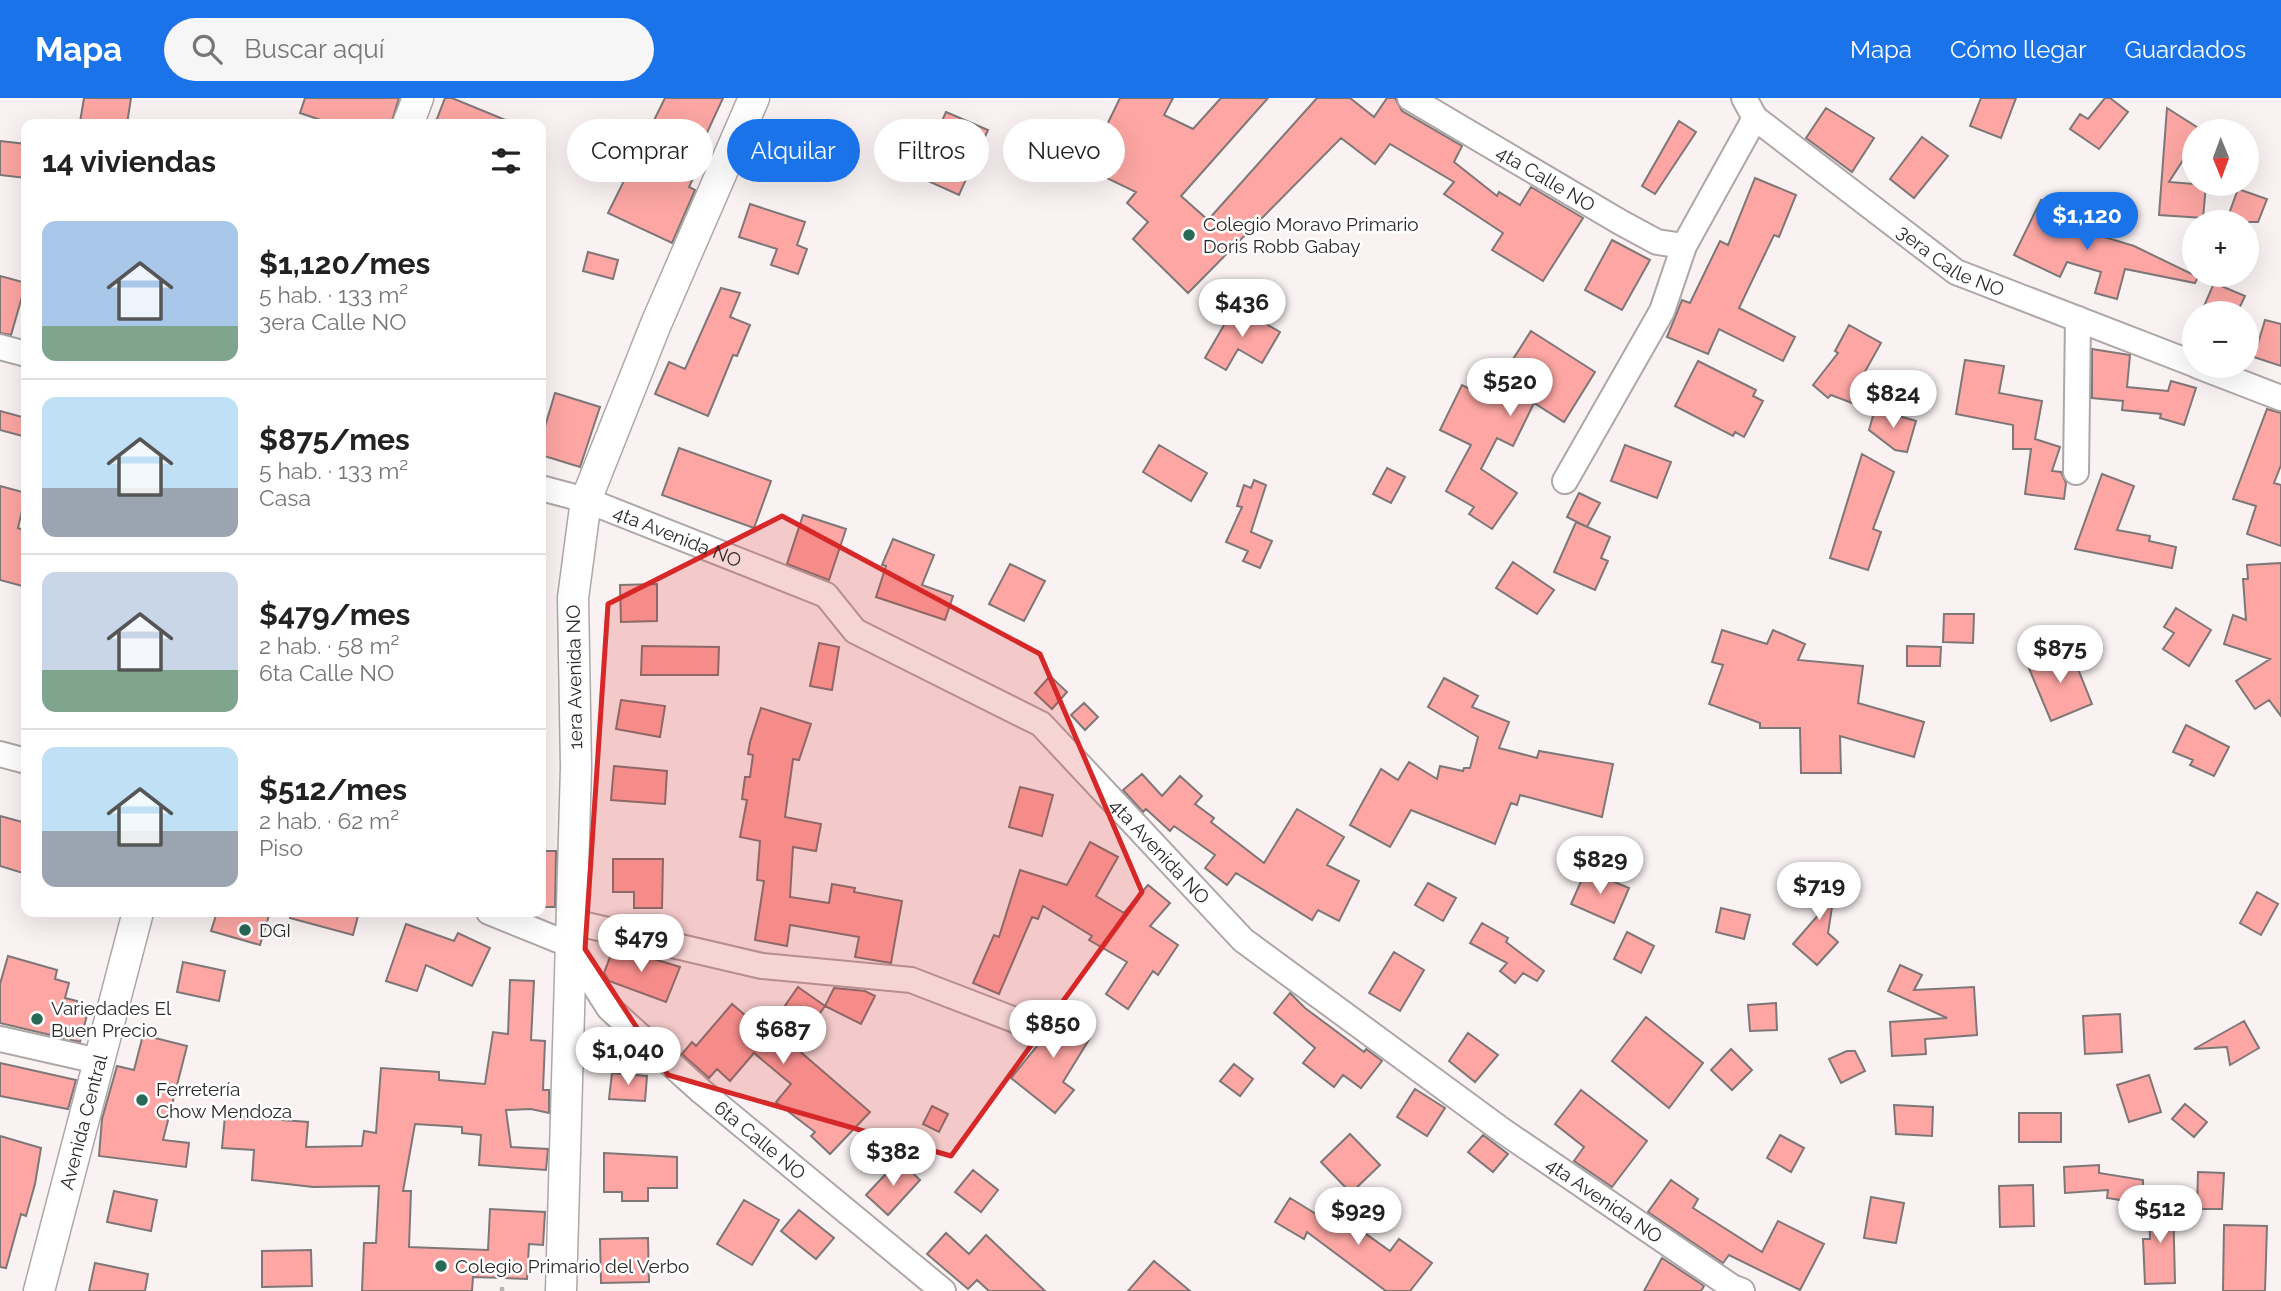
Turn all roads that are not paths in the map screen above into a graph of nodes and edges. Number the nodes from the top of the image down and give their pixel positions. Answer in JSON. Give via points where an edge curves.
{"nodes":[{"id":1,"x":418,"y":98,"type":"edge"},
{"id":2,"x":754,"y":98,"type":"edge"},
{"id":3,"x":1410,"y":98,"type":"edge"},
{"id":4,"x":1749,"y":108,"type":"edge"},
{"id":5,"x":410,"y":119,"type":"edge"},
{"id":6,"x":1684,"y":246,"type":"junction"},
{"id":7,"x":2078,"y":319,"type":"junction"},
{"id":8,"x":0,"y":347,"type":"edge"},
{"id":9,"x":21,"y":353,"type":"edge"},
{"id":10,"x":2182,"y":360,"type":"edge"},
{"id":11,"x":2229,"y":378,"type":"edge"},
{"id":12,"x":2281,"y":398,"type":"edge"},
{"id":13,"x":2076,"y":472,"type":"dead end"},
{"id":14,"x":1565,"y":481,"type":"dead end"},
{"id":15,"x":546,"y":489,"type":"edge"},
{"id":16,"x":586,"y":500,"type":"junction"},
{"id":17,"x":0,"y":754,"type":"edge"},
{"id":18,"x":21,"y":760,"type":"edge"},
{"id":19,"x":137,"y":917,"type":"edge"},
{"id":20,"x":509,"y":917,"type":"edge"},
{"id":21,"x":569,"y":932,"type":"junction"},
{"id":22,"x":1028,"y":1025,"type":"dead end"},
{"id":23,"x":0,"y":1039,"type":"edge"},
{"id":24,"x":98,"y":1061,"type":"junction"},
{"id":25,"x":40,"y":1291,"type":"edge"},
{"id":26,"x":561,"y":1291,"type":"edge"},
{"id":27,"x":943,"y":1291,"type":"edge"},
{"id":28,"x":1742,"y":1291,"type":"edge"}],
"edges":[{"from":1,"to":5,"type":"street"},
{"from":2,"to":16,"type":"street","name":"1era Avenida NO"},
{"from":3,"to":6,"type":"street","name":"4ta Calle NO","via":[[1638,232],[1657,242]]},
{"from":4,"to":6,"type":"street"},
{"from":4,"to":7,"type":"street","name":"3era Calle NO","via":[[1956,272]]},
{"from":6,"to":14,"type":"street","via":[[1662,311]]},
{"from":7,"to":10,"type":"street","name":"3era Calle NO"},
{"from":7,"to":13,"type":"street"},
{"from":8,"to":9,"type":"street"},
{"from":11,"to":12,"type":"street","name":"3era Calle NO"},
{"from":15,"to":16,"type":"street","name":"4ta Avenida NO"},
{"from":16,"to":21,"type":"street","name":"1era Avenida NO","via":[[573,598],[576,767]]},
{"from":16,"to":28,"type":"street","name":"4ta Avenida NO","via":[[826,595],[855,631],[1041,724],[1243,940],[1503,1131]]},
{"from":17,"to":18,"type":"street"},
{"from":19,"to":24,"type":"street","name":"Avenida Central"},
{"from":20,"to":21,"type":"street"},
{"from":21,"to":22,"type":"street","via":[[762,965],[911,981]]},
{"from":21,"to":26,"type":"street","name":"1era Avenida NO"},
{"from":21,"to":27,"type":"street","name":"6ta Calle NO","via":[[609,1009]]},
{"from":23,"to":24,"type":"street"},
{"from":24,"to":25,"type":"street","name":"Avenida Central"}]}
